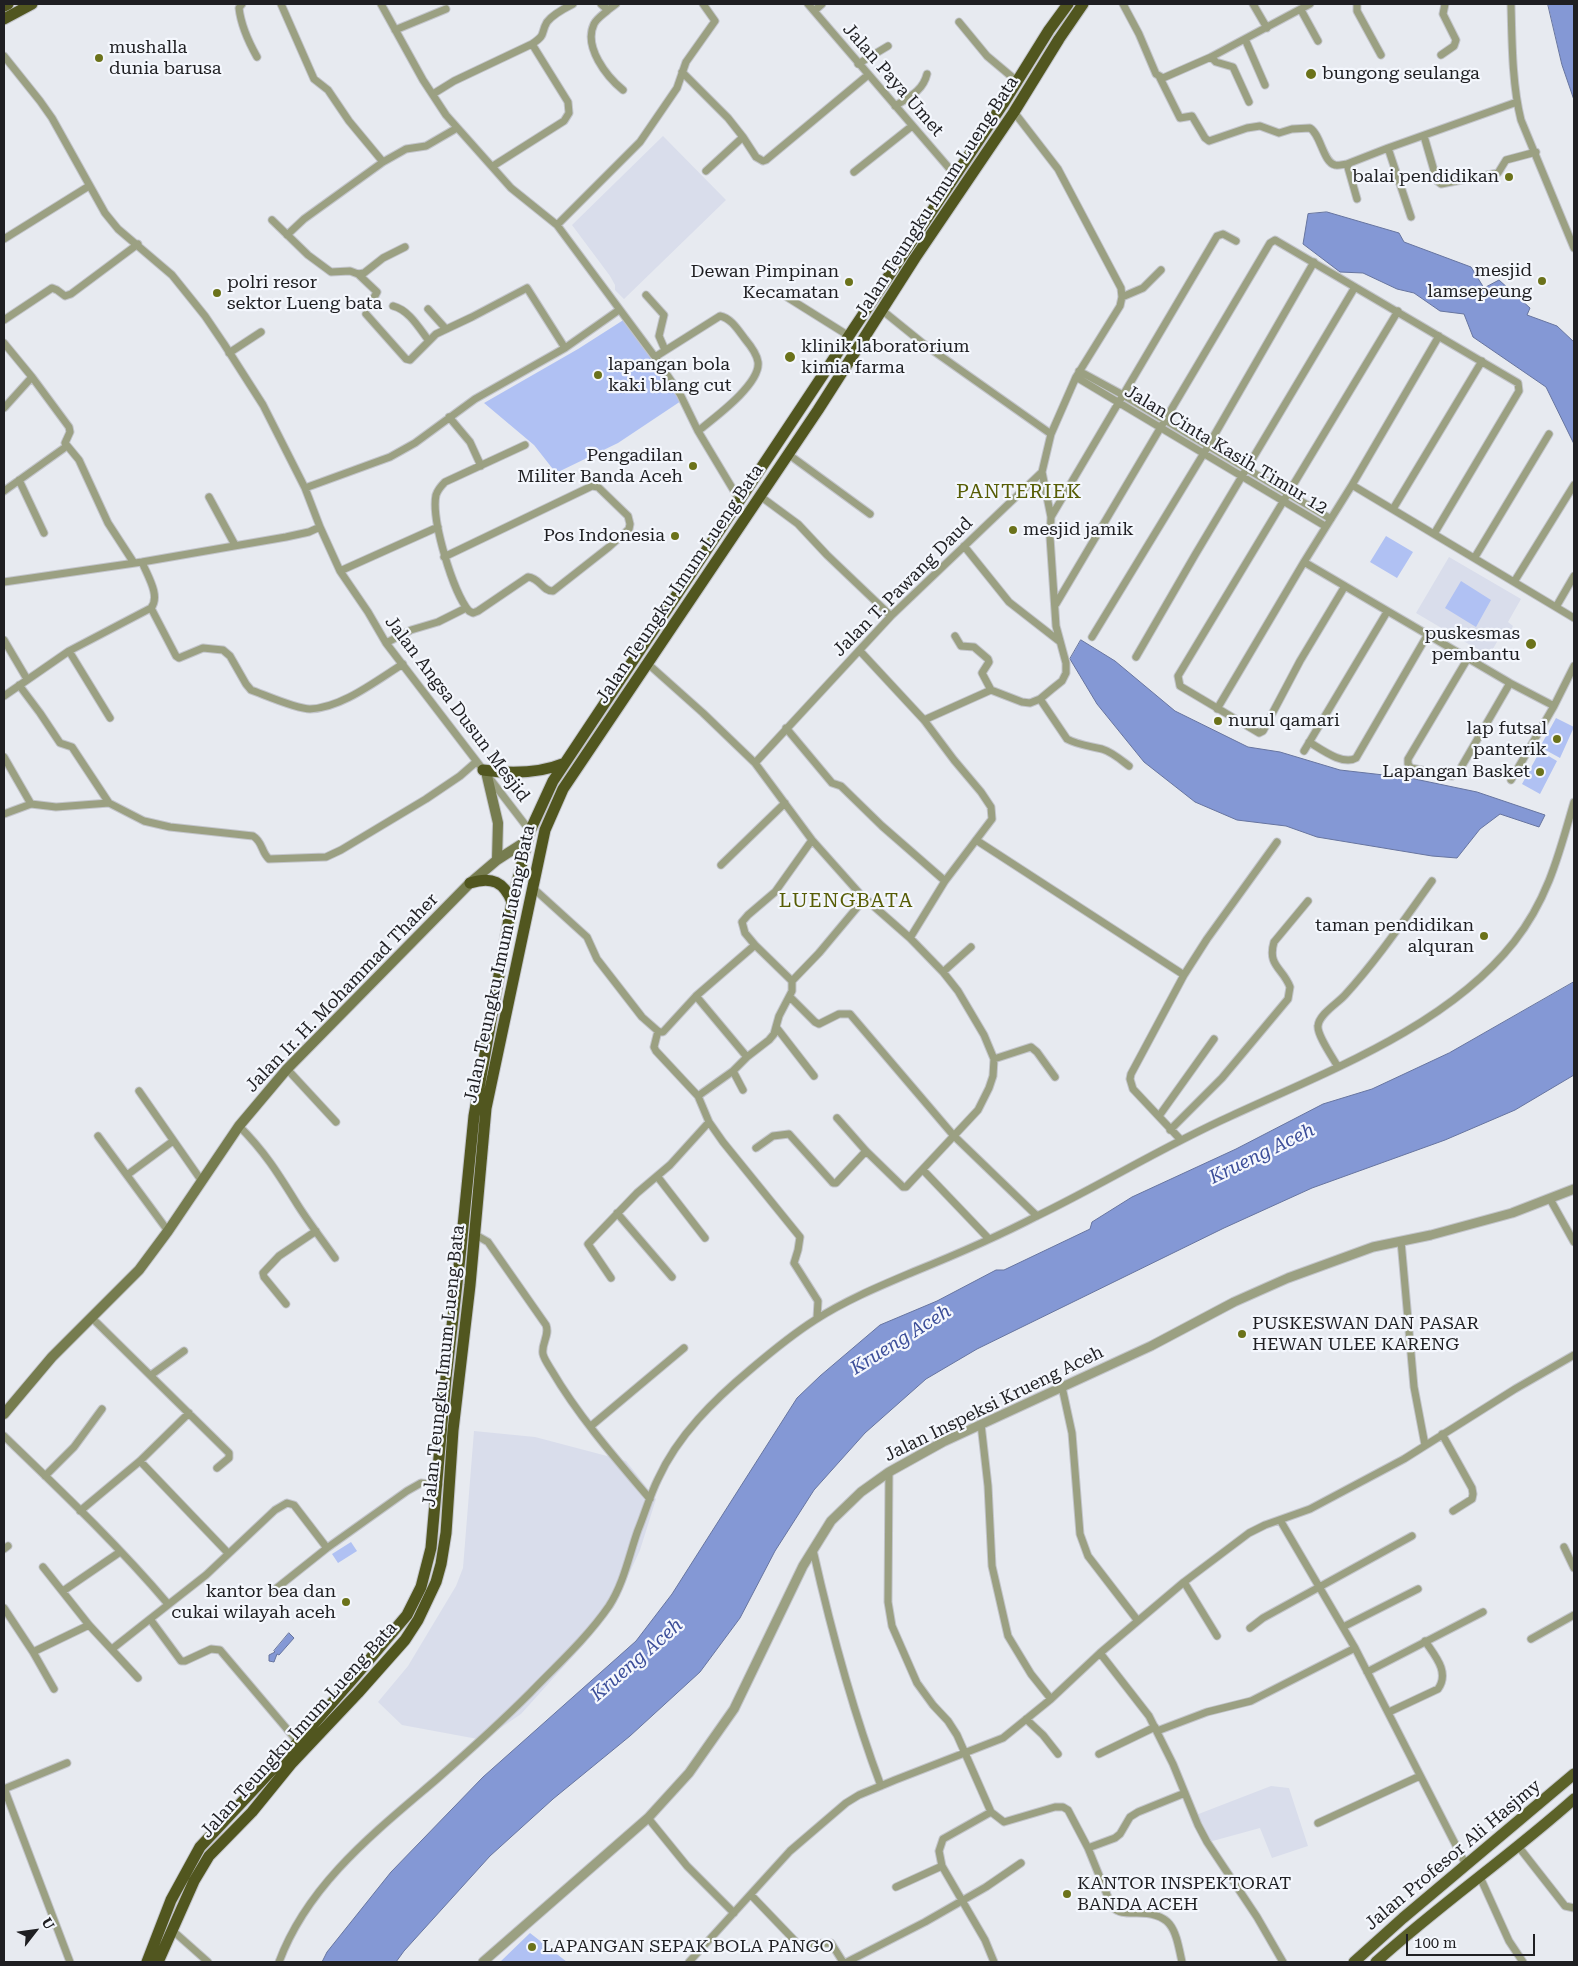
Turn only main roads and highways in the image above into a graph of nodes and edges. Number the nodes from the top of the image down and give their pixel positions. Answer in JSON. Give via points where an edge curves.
{"nodes":[{"id":1,"x":8,"y":4,"type":"edge"},
{"id":2,"x":32,"y":4,"type":"edge"},
{"id":3,"x":1068,"y":4,"type":"edge"},
{"id":4,"x":1083,"y":4,"type":"edge"},
{"id":5,"x":4,"y":6,"type":"edge"},
{"id":6,"x":4,"y":19,"type":"edge"},
{"id":7,"x":1049,"y":30,"type":"junction"},
{"id":8,"x":1059,"y":39,"type":"junction"},
{"id":9,"x":661,"y":622,"type":"junction"},
{"id":10,"x":670,"y":629,"type":"junction"},
{"id":11,"x":565,"y":763,"type":"junction"},
{"id":12,"x":482,"y":769,"type":"joint"},
{"id":13,"x":529,"y":835,"type":"junction"},
{"id":14,"x":497,"y":860,"type":"junction"},
{"id":15,"x":470,"y":883,"type":"junction"},
{"id":16,"x":512,"y":902,"type":"junction"},
{"id":17,"x":488,"y":1073,"type":"junction"},
{"id":18,"x":5,"y":1411,"type":"edge"},
{"id":19,"x":1574,"y":1774,"type":"edge"},
{"id":20,"x":1574,"y":1799,"type":"edge"},
{"id":21,"x":200,"y":1847,"type":"junction"},
{"id":22,"x":210,"y":1856,"type":"junction"},
{"id":23,"x":147,"y":1962,"type":"edge"},
{"id":24,"x":158,"y":1962,"type":"edge"},
{"id":25,"x":1354,"y":1962,"type":"edge"},
{"id":26,"x":1376,"y":1962,"type":"edge"}],
"edges":[{"from":1,"to":5,"type":"highway"},
{"from":2,"to":6,"type":"highway"},
{"from":3,"to":7,"type":"highway","name":"Jalan Teungku Imum Lueng Bata"},
{"from":4,"to":8,"type":"highway","name":"Jalan Teungku Imum Lueng Bata"},
{"from":7,"to":8,"type":"highway"},
{"from":7,"to":9,"type":"highway","name":"Jalan Teungku Imum Lueng Bata","via":[[1018,82]]},
{"from":8,"to":10,"type":"highway","name":"Jalan Teungku Imum Lueng Bata","via":[[883,311]]},
{"from":9,"to":10,"type":"highway"},
{"from":9,"to":11,"type":"highway","name":"Jalan Teungku Imum Lueng Bata"},
{"from":10,"to":17,"type":"highway","name":"Jalan Teungku Imum Lueng Bata","via":[[563,788],[545,830]]},
{"from":11,"to":12,"type":"highway","via":[[549,770],[528,773]]},
{"from":11,"to":13,"type":"highway","name":"Jalan Teungku Imum Lueng Bata","via":[[553,781]]},
{"from":12,"to":14,"type":"main road","via":[[498,823]]},
{"from":13,"to":14,"type":"main road","name":"Jalan Ir. H. Mohammad Thaher"},
{"from":13,"to":16,"type":"highway","name":"Jalan Teungku Imum Lueng Bata"},
{"from":14,"to":15,"type":"main road","name":"Jalan Ir. H. Mohammad Thaher"},
{"from":15,"to":16,"type":"highway","via":[[489,880],[502,885]]},
{"from":15,"to":18,"type":"main road","name":"Jalan Ir. H. Mohammad Thaher","via":[[287,1069],[239,1126],[139,1270],[52,1357]]},
{"from":16,"to":17,"type":"highway","name":"Jalan Teungku Imum Lueng Bata"},
{"from":17,"to":21,"type":"highway","name":"Jalan Teungku Imum Lueng Bata","via":[[474,1116],[431,1548],[421,1587],[412,1606],[358,1673]]},
{"from":17,"to":22,"type":"highway","name":"Jalan Teungku Imum Lueng Bata","via":[[443,1554],[436,1582],[405,1640]]},
{"from":19,"to":25,"type":"main road","name":"Jalan Profesor Ali Hasjmy"},
{"from":20,"to":26,"type":"main road","name":"Jalan Profesor Ali Hasjmy"},
{"from":21,"to":22,"type":"highway"},
{"from":21,"to":23,"type":"highway","name":"Jalan Teungku Imum Lueng Bata","via":[[171,1900]]},
{"from":22,"to":24,"type":"highway","name":"Jalan Teungku Imum Lueng Bata","via":[[194,1881]]}]}
